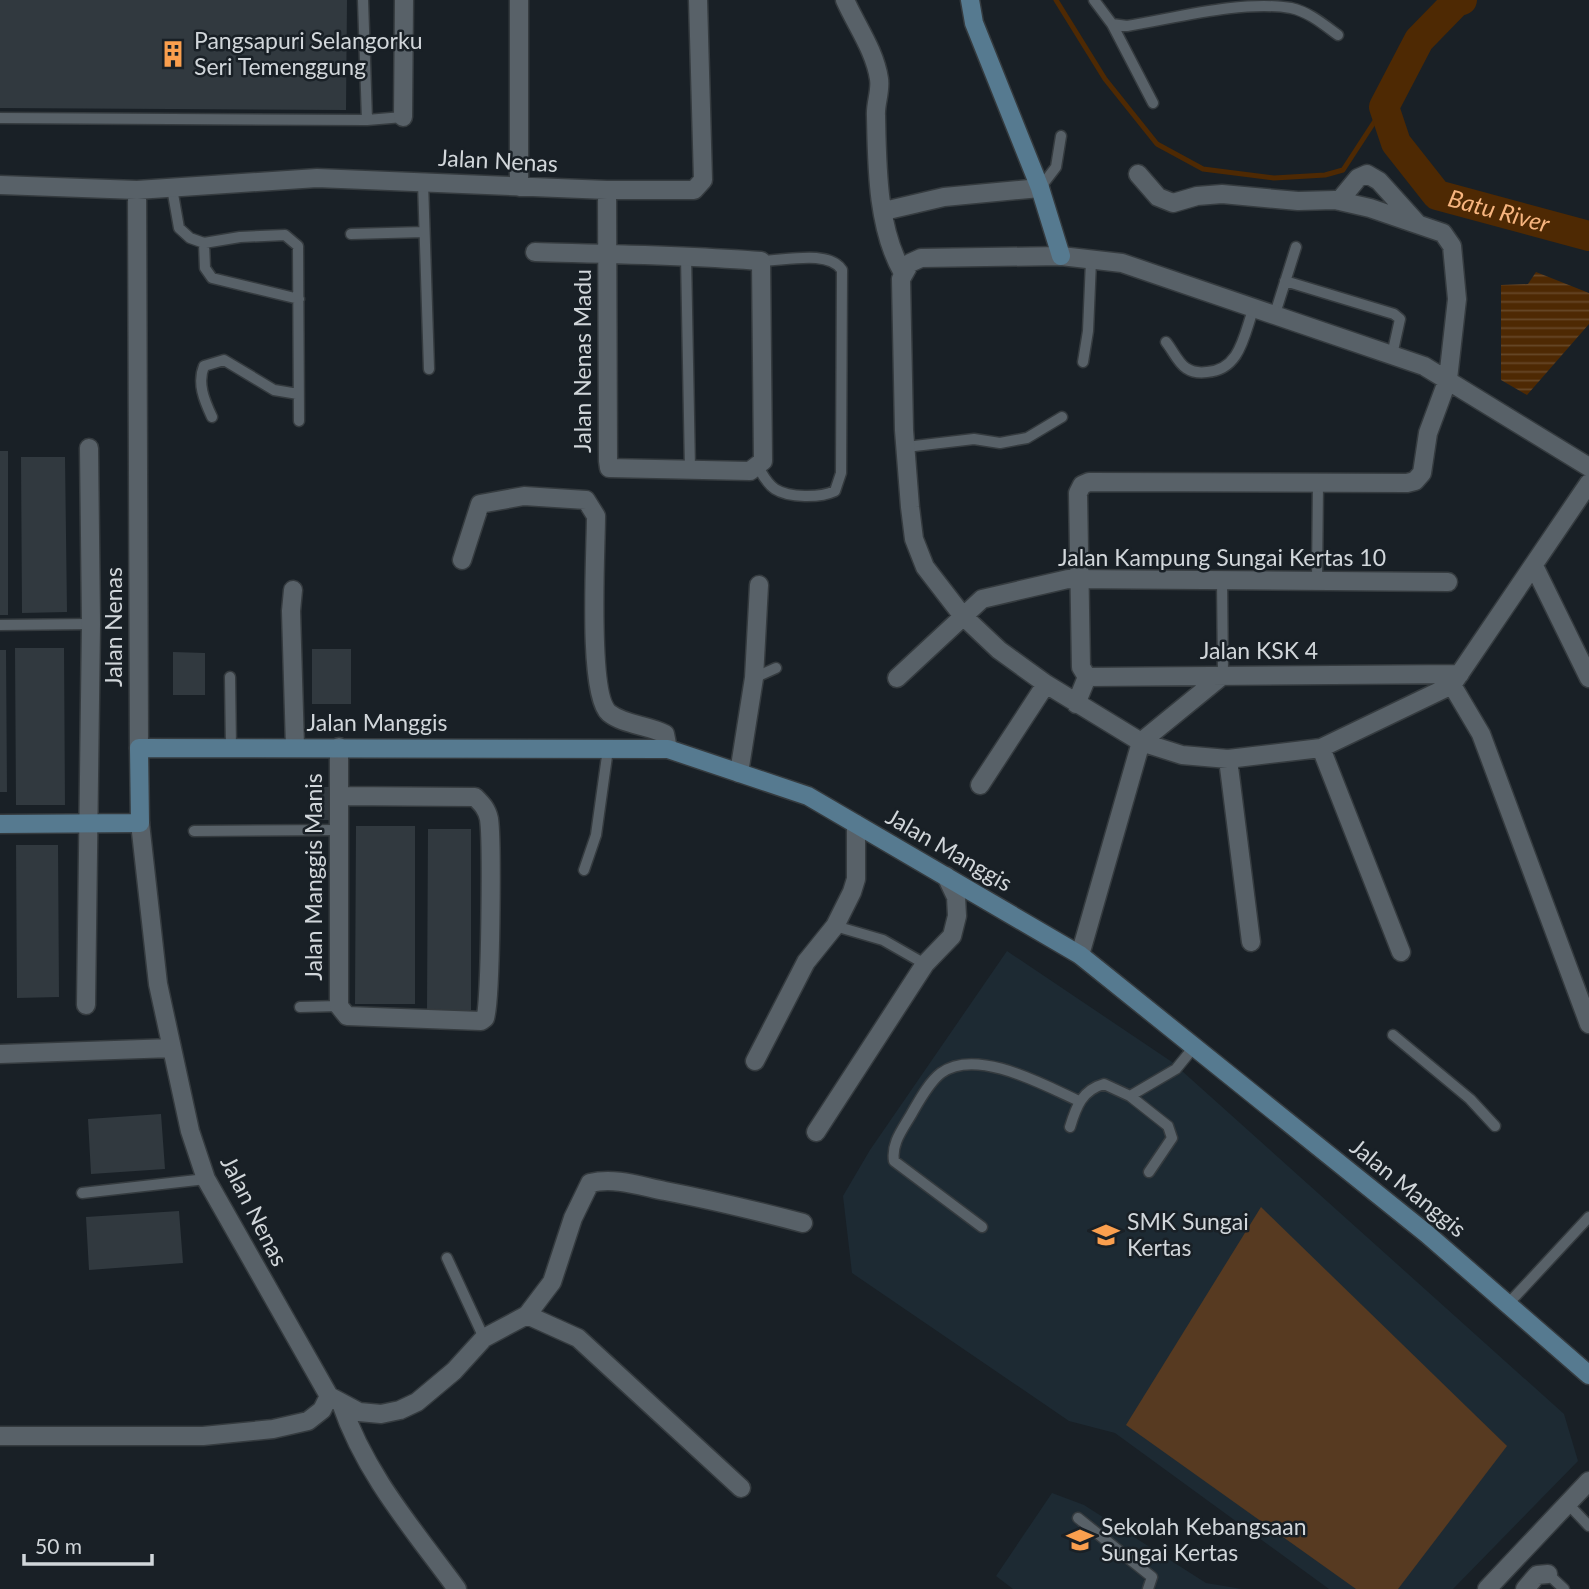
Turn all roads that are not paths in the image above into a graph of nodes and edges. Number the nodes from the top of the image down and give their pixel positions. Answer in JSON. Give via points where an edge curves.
{"nodes":[{"id":1,"x":363,"y":0,"type":"edge"},
{"id":2,"x":404,"y":0,"type":"edge"},
{"id":3,"x":519,"y":0,"type":"edge"},
{"id":4,"x":698,"y":0,"type":"edge"},
{"id":5,"x":845,"y":0,"type":"edge"},
{"id":6,"x":970,"y":0,"type":"edge"},
{"id":7,"x":1094,"y":0,"type":"edge"},
{"id":8,"x":1112,"y":23,"type":"junction"},
{"id":9,"x":1338,"y":35,"type":"dead end"},
{"id":10,"x":1153,"y":103,"type":"dead end"},
{"id":11,"x":403,"y":117,"type":"joint"},
{"id":12,"x":0,"y":118,"type":"edge"},
{"id":13,"x":367,"y":120,"type":"junction"},
{"id":14,"x":1061,"y":136,"type":"dead end"},
{"id":15,"x":1138,"y":174,"type":"dead end"},
{"id":16,"x":422,"y":182,"type":"junction"},
{"id":17,"x":0,"y":185,"type":"edge"},
{"id":18,"x":519,"y":187,"type":"junction"},
{"id":19,"x":172,"y":188,"type":"junction"},
{"id":20,"x":1040,"y":188,"type":"junction"},
{"id":21,"x":137,"y":190,"type":"junction"},
{"id":22,"x":607,"y":190,"type":"junction"},
{"id":23,"x":1339,"y":201,"type":"junction"},
{"id":24,"x":884,"y":211,"type":"junction"},
{"id":25,"x":1418,"y":224,"type":"junction"},
{"id":26,"x":424,"y":232,"type":"junction"},
{"id":27,"x":351,"y":234,"type":"dead end"},
{"id":28,"x":204,"y":243,"type":"junction"},
{"id":29,"x":1296,"y":247,"type":"dead end"},
{"id":30,"x":535,"y":252,"type":"dead end"},
{"id":31,"x":607,"y":254,"type":"junction"},
{"id":32,"x":1061,"y":256,"type":"junction"},
{"id":33,"x":686,"y":257,"type":"junction"},
{"id":34,"x":761,"y":261,"type":"junction"},
{"id":35,"x":1091,"y":261,"type":"junction"},
{"id":36,"x":903,"y":272,"type":"junction"},
{"id":37,"x":1285,"y":281,"type":"junction"},
{"id":38,"x":299,"y":299,"type":"junction"},
{"id":39,"x":1253,"y":310,"type":"junction"},
{"id":40,"x":1274,"y":317,"type":"junction"},
{"id":41,"x":1166,"y":342,"type":"dead end"},
{"id":42,"x":1392,"y":355,"type":"junction"},
{"id":43,"x":1083,"y":362,"type":"dead end"},
{"id":44,"x":429,"y":369,"type":"dead end"},
{"id":45,"x":1448,"y":379,"type":"junction"},
{"id":46,"x":298,"y":394,"type":"junction"},
{"id":47,"x":212,"y":417,"type":"dead end"},
{"id":48,"x":1062,"y":417,"type":"dead end"},
{"id":49,"x":299,"y":421,"type":"dead end"},
{"id":50,"x":905,"y":447,"type":"junction"},
{"id":51,"x":89,"y":448,"type":"dead end"},
{"id":52,"x":758,"y":467,"type":"junction"},
{"id":53,"x":1589,"y":467,"type":"edge"},
{"id":54,"x":690,"y":470,"type":"junction"},
{"id":55,"x":1318,"y":483,"type":"junction"},
{"id":56,"x":1589,"y":483,"type":"edge"},
{"id":57,"x":462,"y":560,"type":"dead end"},
{"id":58,"x":1534,"y":566,"type":"junction"},
{"id":59,"x":1080,"y":579,"type":"junction"},
{"id":60,"x":1222,"y":580,"type":"junction"},
{"id":61,"x":1317,"y":581,"type":"junction"},
{"id":62,"x":1448,"y":582,"type":"dead end"},
{"id":63,"x":759,"y":585,"type":"dead end"},
{"id":64,"x":293,"y":590,"type":"dead end"},
{"id":65,"x":962,"y":615,"type":"junction"},
{"id":66,"x":91,"y":624,"type":"junction"},
{"id":67,"x":0,"y":625,"type":"edge"},
{"id":68,"x":776,"y":668,"type":"dead end"},
{"id":69,"x":1223,"y":675,"type":"junction"},
{"id":70,"x":230,"y":677,"type":"dead end"},
{"id":71,"x":1087,"y":677,"type":"junction"},
{"id":72,"x":754,"y":678,"type":"junction"},
{"id":73,"x":897,"y":678,"type":"dead end"},
{"id":74,"x":1589,"y":678,"type":"edge"},
{"id":75,"x":1456,"y":679,"type":"junction"},
{"id":76,"x":1046,"y":684,"type":"junction"},
{"id":77,"x":1076,"y":704,"type":"junction"},
{"id":78,"x":1141,"y":742,"type":"junction"},
{"id":79,"x":295,"y":747,"type":"junction"},
{"id":80,"x":339,"y":747,"type":"junction"},
{"id":81,"x":139,"y":748,"type":"junction"},
{"id":82,"x":231,"y":748,"type":"junction"},
{"id":83,"x":1321,"y":748,"type":"junction"},
{"id":84,"x":608,"y":749,"type":"junction"},
{"id":85,"x":668,"y":749,"type":"junction"},
{"id":86,"x":1228,"y":759,"type":"junction"},
{"id":87,"x":739,"y":773,"type":"junction"},
{"id":88,"x":979,"y":785,"type":"dead end"},
{"id":89,"x":339,"y":796,"type":"junction"},
{"id":90,"x":140,"y":823,"type":"junction"},
{"id":91,"x":0,"y":824,"type":"edge"},
{"id":92,"x":856,"y":824,"type":"junction"},
{"id":93,"x":89,"y":825,"type":"junction"},
{"id":94,"x":339,"y":830,"type":"junction"},
{"id":95,"x":194,"y":831,"type":"dead end"},
{"id":96,"x":584,"y":870,"type":"dead end"},
{"id":97,"x":946,"y":876,"type":"junction"},
{"id":98,"x":835,"y":926,"type":"junction"},
{"id":99,"x":1251,"y":943,"type":"dead end"},
{"id":100,"x":1401,"y":952,"type":"dead end"},
{"id":101,"x":1080,"y":955,"type":"junction"},
{"id":102,"x":925,"y":964,"type":"junction"},
{"id":103,"x":86,"y":1005,"type":"dead end"},
{"id":104,"x":339,"y":1006,"type":"junction"},
{"id":105,"x":300,"y":1007,"type":"dead end"},
{"id":106,"x":1589,"y":1024,"type":"edge"},
{"id":107,"x":1393,"y":1035,"type":"dead end"},
{"id":108,"x":1194,"y":1047,"type":"junction"},
{"id":109,"x":172,"y":1048,"type":"junction"},
{"id":110,"x":0,"y":1054,"type":"edge"},
{"id":111,"x":755,"y":1060,"type":"dead end"},
{"id":112,"x":1130,"y":1096,"type":"junction"},
{"id":113,"x":1079,"y":1101,"type":"junction"},
{"id":114,"x":1495,"y":1126,"type":"dead end"},
{"id":115,"x":1070,"y":1127,"type":"dead end"},
{"id":116,"x":816,"y":1132,"type":"dead end"},
{"id":117,"x":1149,"y":1172,"type":"dead end"},
{"id":118,"x":206,"y":1179,"type":"junction"},
{"id":119,"x":82,"y":1193,"type":"dead end"},
{"id":120,"x":1589,"y":1217,"type":"edge"},
{"id":121,"x":803,"y":1223,"type":"dead end"},
{"id":122,"x":982,"y":1227,"type":"dead end"},
{"id":123,"x":447,"y":1258,"type":"dead end"},
{"id":124,"x":1508,"y":1304,"type":"junction"},
{"id":125,"x":527,"y":1315,"type":"junction"},
{"id":126,"x":484,"y":1338,"type":"junction"},
{"id":127,"x":1589,"y":1375,"type":"edge"},
{"id":128,"x":335,"y":1399,"type":"junction"},
{"id":129,"x":0,"y":1436,"type":"edge"},
{"id":130,"x":1589,"y":1481,"type":"edge"},
{"id":131,"x":741,"y":1488,"type":"dead end"},
{"id":132,"x":1568,"y":1504,"type":"junction"},
{"id":133,"x":1078,"y":1518,"type":"dead end"},
{"id":134,"x":1589,"y":1526,"type":"edge"},
{"id":135,"x":1548,"y":1574,"type":"joint"},
{"id":136,"x":457,"y":1589,"type":"edge"},
{"id":137,"x":1148,"y":1589,"type":"edge"},
{"id":138,"x":1487,"y":1589,"type":"edge"},
{"id":139,"x":1525,"y":1589,"type":"edge"},
{"id":140,"x":1564,"y":1589,"type":"edge"}],
"edges":[{"from":1,"to":13,"type":"lane"},
{"from":2,"to":11,"type":"street"},
{"from":3,"to":18,"type":"street"},
{"from":4,"to":22,"type":"street","name":"Jalan Nenas","via":[[703,180],[694,190]]},
{"from":5,"to":24,"type":"street","via":[[880,81],[876,112]]},
{"from":6,"to":20,"type":"street","via":[[984,51]]},
{"from":7,"to":8,"type":"lane"},
{"from":8,"to":9,"type":"lane","via":[[1127,26],[1256,5],[1292,8],[1317,18]]},
{"from":8,"to":10,"type":"lane"},
{"from":11,"to":13,"type":"lane"},
{"from":12,"to":13,"type":"lane"},
{"from":14,"to":20,"type":"lane","via":[[1056,167]]},
{"from":15,"to":23,"type":"street","via":[[1158,197],[1173,203],[1222,194]]},
{"from":16,"to":18,"type":"street","name":"Jalan Nenas"},
{"from":16,"to":19,"type":"street","name":"Jalan Nenas","via":[[317,178]]},
{"from":16,"to":26,"type":"lane"},
{"from":17,"to":21,"type":"street"},
{"from":18,"to":22,"type":"street","name":"Jalan Nenas"},
{"from":19,"to":21,"type":"street","name":"Jalan Nenas"},
{"from":19,"to":28,"type":"lane","via":[[179,228]]},
{"from":20,"to":24,"type":"street","via":[[944,197]]},
{"from":20,"to":32,"type":"street"},
{"from":21,"to":81,"type":"street","name":"Jalan Nenas"},
{"from":22,"to":31,"type":"street","name":"Jalan Nenas Madu"},
{"from":23,"to":25,"type":"street"},
{"from":23,"to":25,"type":"street","via":[[1367,174]]},
{"from":24,"to":36,"type":"street","via":[[889,243]]},
{"from":25,"to":45,"type":"street","via":[[1443,233],[1452,246],[1457,299]]},
{"from":26,"to":27,"type":"lane"},
{"from":26,"to":44,"type":"lane"},
{"from":28,"to":38,"type":"lane","via":[[205,268],[212,278]]},
{"from":28,"to":38,"type":"lane","via":[[285,235],[298,246]]},
{"from":29,"to":37,"type":"lane"},
{"from":30,"to":31,"type":"street"},
{"from":31,"to":33,"type":"street"},
{"from":31,"to":54,"type":"street","name":"Jalan Nenas Madu","via":[[609,468]]},
{"from":32,"to":35,"type":"street"},
{"from":32,"to":36,"type":"street","via":[[921,258]]},
{"from":33,"to":34,"type":"street"},
{"from":33,"to":54,"type":"lane"},
{"from":34,"to":52,"type":"street","via":[[763,461]]},
{"from":34,"to":52,"type":"lane","via":[[826,260],[842,270],[841,473],[835,491],[827,495],[788,494],[769,484]]},
{"from":35,"to":39,"type":"street","via":[[1122,263]]},
{"from":35,"to":43,"type":"lane"},
{"from":36,"to":50,"type":"street"},
{"from":37,"to":40,"type":"lane"},
{"from":37,"to":42,"type":"lane","via":[[1394,314],[1400,327]]},
{"from":38,"to":46,"type":"lane"},
{"from":39,"to":40,"type":"street"},
{"from":39,"to":41,"type":"lane","via":[[1238,354],[1214,372],[1184,368]]},
{"from":40,"to":42,"type":"street"},
{"from":42,"to":45,"type":"street"},
{"from":45,"to":53,"type":"street"},
{"from":45,"to":55,"type":"street","via":[[1428,433],[1422,473],[1415,481]]},
{"from":46,"to":47,"type":"lane","via":[[275,390],[224,360],[204,366],[200,376],[203,399]]},
{"from":46,"to":49,"type":"lane"},
{"from":48,"to":50,"type":"lane","via":[[1014,441],[974,439]]},
{"from":50,"to":65,"type":"street","via":[[914,539],[925,567]]},
{"from":51,"to":66,"type":"street"},
{"from":52,"to":54,"type":"street","name":"Jalan Nenas Madu","via":[[750,471]]},
{"from":55,"to":59,"type":"street","via":[[1089,482],[1078,493]]},
{"from":55,"to":61,"type":"lane"},
{"from":56,"to":58,"type":"street"},
{"from":57,"to":85,"type":"street","via":[[480,503],[524,496],[586,500],[596,516],[595,672],[601,701],[610,713],[665,734]]},
{"from":58,"to":74,"type":"street"},
{"from":58,"to":75,"type":"street"},
{"from":59,"to":60,"type":"street","name":"Jalan Kampung Sungai Kertas 10"},
{"from":59,"to":65,"type":"street","name":"Jalan Kampung Sungai Kertas 10","via":[[982,599]]},
{"from":59,"to":71,"type":"street","via":[[1081,667]]},
{"from":60,"to":61,"type":"street","name":"Jalan Kampung Sungai Kertas 10"},
{"from":60,"to":69,"type":"lane"},
{"from":61,"to":62,"type":"street","name":"Jalan Kampung Sungai Kertas 10"},
{"from":63,"to":72,"type":"street"},
{"from":64,"to":79,"type":"street"},
{"from":65,"to":73,"type":"street","name":"Jalan Kampung Sungai Kertas 10"},
{"from":65,"to":76,"type":"street","via":[[999,650]]},
{"from":66,"to":67,"type":"lane"},
{"from":66,"to":93,"type":"street"},
{"from":68,"to":72,"type":"lane"},
{"from":69,"to":71,"type":"street","name":"Jalan KSK 4"},
{"from":69,"to":75,"type":"street","name":"Jalan KSK 4"},
{"from":69,"to":78,"type":"street"},
{"from":70,"to":82,"type":"lane"},
{"from":71,"to":77,"type":"street"},
{"from":72,"to":87,"type":"street"},
{"from":75,"to":83,"type":"street"},
{"from":75,"to":106,"type":"street","via":[[1481,734]]},
{"from":76,"to":77,"type":"street"},
{"from":76,"to":88,"type":"street"},
{"from":77,"to":78,"type":"street"},
{"from":78,"to":86,"type":"street","via":[[1181,755]]},
{"from":78,"to":101,"type":"street"},
{"from":79,"to":80,"type":"street","name":"Jalan Manggis"},
{"from":79,"to":82,"type":"street","name":"Jalan Manggis"},
{"from":80,"to":84,"type":"street","name":"Jalan Manggis"},
{"from":80,"to":89,"type":"street","name":"Jalan Manggis Manis"},
{"from":81,"to":82,"type":"street","name":"Jalan Manggis"},
{"from":81,"to":90,"type":"street","name":"Jalan Nenas"},
{"from":83,"to":86,"type":"street"},
{"from":83,"to":100,"type":"street"},
{"from":84,"to":85,"type":"street","name":"Jalan Manggis"},
{"from":84,"to":96,"type":"lane","via":[[596,835]]},
{"from":85,"to":87,"type":"street","name":"Jalan Manggis"},
{"from":86,"to":99,"type":"street"},
{"from":87,"to":92,"type":"street","name":"Jalan Manggis","via":[[808,796]]},
{"from":89,"to":94,"type":"street","name":"Jalan Manggis Manis"},
{"from":89,"to":104,"type":"street","via":[[475,797],[489,818],[490,849],[485,1018],[347,1016]]},
{"from":90,"to":93,"type":"street"},
{"from":90,"to":109,"type":"street","name":"Jalan Nenas","via":[[158,984]]},
{"from":91,"to":93,"type":"street"},
{"from":92,"to":97,"type":"street","name":"Jalan Manggis"},
{"from":92,"to":98,"type":"street","via":[[856,879]]},
{"from":93,"to":103,"type":"street"},
{"from":94,"to":95,"type":"lane"},
{"from":94,"to":104,"type":"street","name":"Jalan Manggis Manis"},
{"from":97,"to":101,"type":"street","name":"Jalan Manggis"},
{"from":97,"to":102,"type":"street","via":[[956,897],[957,916],[952,936]]},
{"from":98,"to":102,"type":"lane","via":[[883,940]]},
{"from":98,"to":111,"type":"street","via":[[806,962]]},
{"from":101,"to":108,"type":"street","name":"Jalan Manggis"},
{"from":102,"to":116,"type":"street"},
{"from":104,"to":105,"type":"lane"},
{"from":107,"to":114,"type":"lane","via":[[1471,1099]]},
{"from":108,"to":112,"type":"lane","via":[[1176,1069]]},
{"from":108,"to":124,"type":"street","name":"Jalan Manggis"},
{"from":109,"to":110,"type":"street"},
{"from":109,"to":118,"type":"street","name":"Jalan Nenas"},
{"from":112,"to":113,"type":"lane","via":[[1104,1084]]},
{"from":112,"to":117,"type":"lane","via":[[1171,1133]]},
{"from":113,"to":115,"type":"lane"},
{"from":113,"to":122,"type":"lane","via":[[1026,1077],[977,1064],[940,1073],[892,1148],[894,1161]]},
{"from":118,"to":119,"type":"lane"},
{"from":118,"to":128,"type":"street","name":"Jalan Nenas"},
{"from":120,"to":124,"type":"lane"},
{"from":121,"to":125,"type":"street","via":[[629,1183],[590,1183],[552,1282]]},
{"from":123,"to":126,"type":"lane"},
{"from":124,"to":127,"type":"street","name":"Jalan Manggis"},
{"from":125,"to":126,"type":"street"},
{"from":125,"to":131,"type":"street","via":[[578,1338]]},
{"from":126,"to":128,"type":"street","via":[[454,1371],[400,1410],[359,1412]]},
{"from":128,"to":129,"type":"street","via":[[307,1420],[273,1429],[203,1436]]},
{"from":128,"to":136,"type":"street","name":"Jalan Nenas","via":[[366,1463]]},
{"from":130,"to":132,"type":"street"},
{"from":132,"to":134,"type":"lane"},
{"from":132,"to":138,"type":"street"},
{"from":133,"to":137,"type":"lane","via":[[1152,1577]]},
{"from":135,"to":139,"type":"street","via":[[1536,1575]]},
{"from":135,"to":140,"type":"lane"}]}
